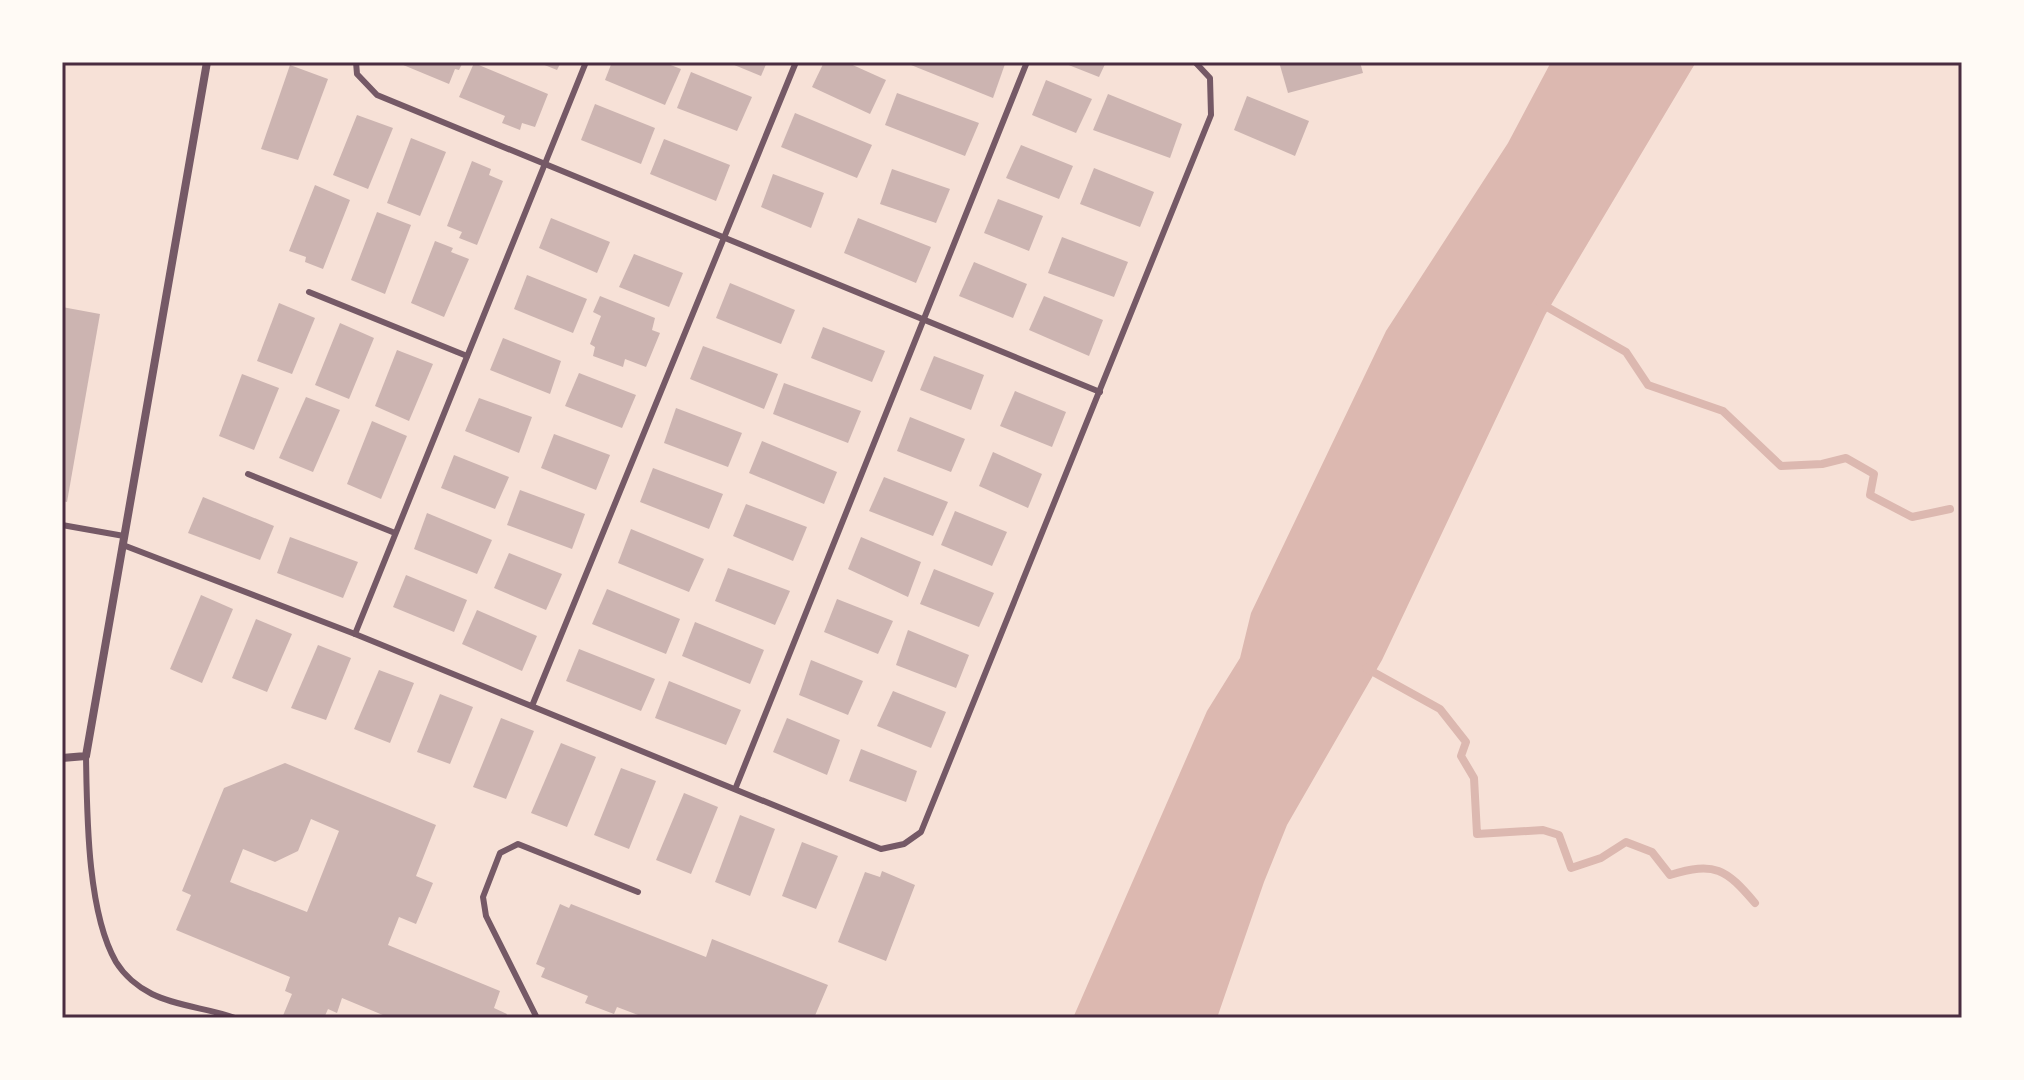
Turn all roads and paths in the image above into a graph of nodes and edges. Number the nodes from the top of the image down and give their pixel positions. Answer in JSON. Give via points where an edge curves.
{"nodes":[{"id":1,"x":207,"y":62,"type":"edge"},
{"id":2,"x":356,"y":62,"type":"edge"},
{"id":3,"x":586,"y":62,"type":"edge"},
{"id":4,"x":796,"y":62,"type":"edge"},
{"id":5,"x":1027,"y":62,"type":"edge"},
{"id":6,"x":1195,"y":62,"type":"edge"},
{"id":7,"x":544,"y":164,"type":"junction"},
{"id":8,"x":725,"y":238,"type":"junction"},
{"id":9,"x":309,"y":292,"type":"dead end"},
{"id":10,"x":924,"y":319,"type":"junction"},
{"id":11,"x":467,"y":356,"type":"junction"},
{"id":12,"x":1100,"y":392,"type":"junction"},
{"id":13,"x":248,"y":474,"type":"dead end"},
{"id":14,"x":62,"y":525,"type":"edge"},
{"id":15,"x":395,"y":533,"type":"junction"},
{"id":16,"x":123,"y":540,"type":"junction"},
{"id":17,"x":355,"y":634,"type":"junction"},
{"id":18,"x":532,"y":706,"type":"junction"},
{"id":19,"x":86,"y":756,"type":"junction"},
{"id":20,"x":62,"y":758,"type":"edge"},
{"id":21,"x":736,"y":787,"type":"junction"},
{"id":22,"x":638,"y":892,"type":"dead end"},
{"id":23,"x":235,"y":1018,"type":"edge"},
{"id":24,"x":537,"y":1018,"type":"edge"}],
"edges":[{"from":1,"to":16,"type":"street"},
{"from":2,"to":7,"type":"lane","via":[[357,74],[377,95]]},
{"from":3,"to":7,"type":"lane"},
{"from":4,"to":8,"type":"lane"},
{"from":5,"to":10,"type":"lane"},
{"from":6,"to":12,"type":"lane","via":[[1210,78],[1211,115]]},
{"from":7,"to":8,"type":"lane"},
{"from":7,"to":11,"type":"lane"},
{"from":8,"to":10,"type":"lane"},
{"from":8,"to":18,"type":"lane"},
{"from":9,"to":11,"type":"lane"},
{"from":10,"to":12,"type":"lane"},
{"from":10,"to":21,"type":"lane"},
{"from":11,"to":15,"type":"lane"},
{"from":12,"to":21,"type":"lane","via":[[921,832],[904,844],[881,849]]},
{"from":13,"to":15,"type":"lane"},
{"from":14,"to":16,"type":"lane"},
{"from":15,"to":17,"type":"lane"},
{"from":16,"to":17,"type":"lane"},
{"from":16,"to":19,"type":"street"},
{"from":17,"to":18,"type":"lane"},
{"from":18,"to":21,"type":"lane"},
{"from":19,"to":20,"type":"street"},
{"from":19,"to":23,"type":"lane","via":[[99,911],[117,963],[152,994]]},
{"from":22,"to":24,"type":"lane","via":[[518,844],[500,853],[483,897],[486,916]]}]}
